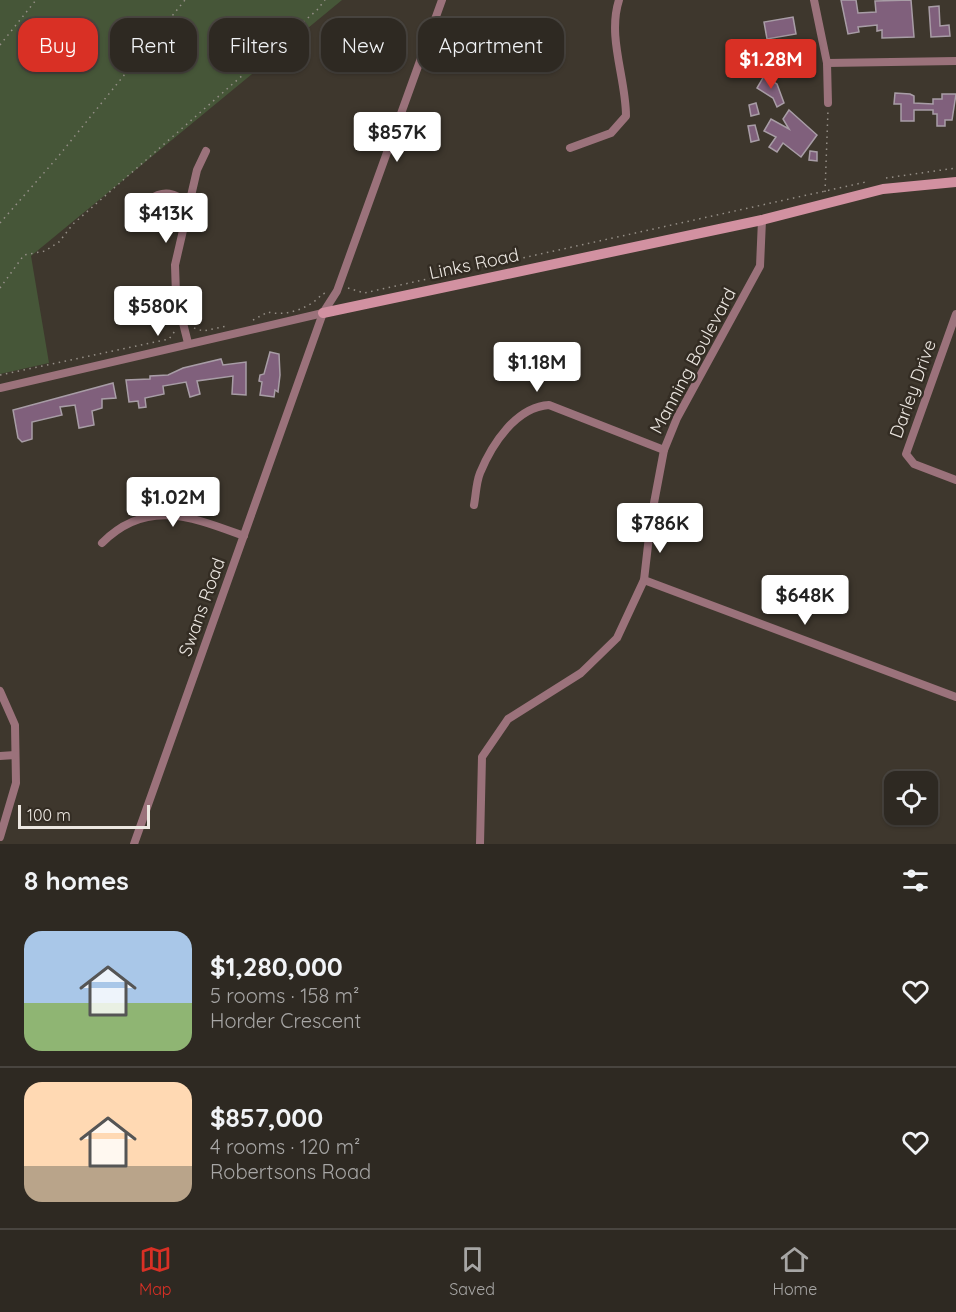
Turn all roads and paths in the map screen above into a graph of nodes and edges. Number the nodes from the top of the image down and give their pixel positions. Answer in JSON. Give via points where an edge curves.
{"nodes":[{"id":1,"x":36,"y":0,"type":"edge"},
{"id":2,"x":185,"y":0,"type":"edge"},
{"id":3,"x":442,"y":0,"type":"edge"},
{"id":4,"x":619,"y":0,"type":"edge"},
{"id":5,"x":814,"y":0,"type":"edge"},
{"id":6,"x":326,"y":1,"type":"edge"},
{"id":7,"x":0,"y":45,"type":"edge"},
{"id":8,"x":956,"y":61,"type":"edge"},
{"id":9,"x":827,"y":63,"type":"junction"},
{"id":10,"x":828,"y":103,"type":"joint"},
{"id":11,"x":570,"y":148,"type":"dead end"},
{"id":12,"x":206,"y":152,"type":"dead end"},
{"id":13,"x":956,"y":168,"type":"edge"},
{"id":14,"x":881,"y":179,"type":"dead end"},
{"id":15,"x":870,"y":182,"type":"dead end"},
{"id":16,"x":956,"y":182,"type":"edge"},
{"id":17,"x":825,"y":192,"type":"junction"},
{"id":18,"x":148,"y":200,"type":"dead end"},
{"id":19,"x":189,"y":204,"type":"junction"},
{"id":20,"x":762,"y":220,"type":"junction"},
{"id":21,"x":0,"y":223,"type":"edge"},
{"id":22,"x":0,"y":288,"type":"edge"},
{"id":23,"x":337,"y":291,"type":"junction"},
{"id":24,"x":323,"y":313,"type":"junction"},
{"id":25,"x":956,"y":314,"type":"edge"},
{"id":26,"x":243,"y":322,"type":"dead end"},
{"id":27,"x":233,"y":325,"type":"dead end"},
{"id":28,"x":184,"y":328,"type":"junction"},
{"id":29,"x":188,"y":343,"type":"junction"},
{"id":30,"x":0,"y":375,"type":"edge"},
{"id":31,"x":0,"y":388,"type":"edge"},
{"id":32,"x":664,"y":450,"type":"junction"},
{"id":33,"x":956,"y":480,"type":"edge"},
{"id":34,"x":474,"y":505,"type":"dead end"},
{"id":35,"x":244,"y":536,"type":"junction"},
{"id":36,"x":102,"y":543,"type":"dead end"},
{"id":37,"x":644,"y":580,"type":"junction"},
{"id":38,"x":0,"y":691,"type":"edge"},
{"id":39,"x":956,"y":697,"type":"edge"},
{"id":40,"x":15,"y":755,"type":"junction"},
{"id":41,"x":0,"y":756,"type":"edge"},
{"id":42,"x":0,"y":837,"type":"edge"},
{"id":43,"x":134,"y":844,"type":"edge"},
{"id":44,"x":480,"y":844,"type":"edge"}],
"edges":[{"from":1,"to":7,"type":"path"},
{"from":2,"to":21,"type":"path"},
{"from":3,"to":23,"type":"street","name":"Swans Road"},
{"from":4,"to":11,"type":"street","via":[[616,46],[626,94],[626,116],[611,133]]},
{"from":5,"to":9,"type":"street"},
{"from":6,"to":22,"type":"path","via":[[73,224],[59,242],[45,251],[24,255]]},
{"from":8,"to":9,"type":"street"},
{"from":9,"to":10,"type":"street"},
{"from":10,"to":17,"type":"path"},
{"from":12,"to":19,"type":"street"},
{"from":13,"to":14,"type":"path"},
{"from":15,"to":17,"type":"path"},
{"from":16,"to":20,"type":"street","name":"Links Road","via":[[884,189]]},
{"from":17,"to":23,"type":"path","via":[[364,293],[351,287]]},
{"from":18,"to":19,"type":"street","via":[[167,192]]},
{"from":19,"to":28,"type":"street","via":[[174,280]]},
{"from":20,"to":24,"type":"street","name":"Links Road"},
{"from":20,"to":32,"type":"street","name":"Manning Boulevard","via":[[760,266],[677,417]]},
{"from":23,"to":24,"type":"street","name":"Swans Road"},
{"from":23,"to":26,"type":"path","via":[[322,294],[314,305],[276,314],[268,312]]},
{"from":24,"to":29,"type":"street","name":"Links Road"},
{"from":24,"to":35,"type":"street","name":"Swans Road"},
{"from":25,"to":33,"type":"street","name":"Darley Drive","via":[[906,454],[914,464]]},
{"from":27,"to":28,"type":"path","via":[[203,331]]},
{"from":28,"to":29,"type":"street"},
{"from":28,"to":30,"type":"path","via":[[174,331],[169,339]]},
{"from":29,"to":31,"type":"street","name":"Links Road"},
{"from":32,"to":34,"type":"street","via":[[549,405],[535,406],[519,416],[496,444],[479,475]]},
{"from":32,"to":37,"type":"street","name":"Manning Boulevard"},
{"from":35,"to":36,"type":"street","via":[[201,520],[156,515],[135,519],[116,529]]},
{"from":35,"to":43,"type":"street","name":"Swans Road"},
{"from":37,"to":39,"type":"street"},
{"from":37,"to":44,"type":"street","name":"Manning Boulevard","via":[[617,638],[581,674],[508,719],[482,757]]},
{"from":38,"to":40,"type":"street","via":[[15,725]]},
{"from":40,"to":41,"type":"street"},
{"from":40,"to":42,"type":"street","via":[[16,783]]}]}
